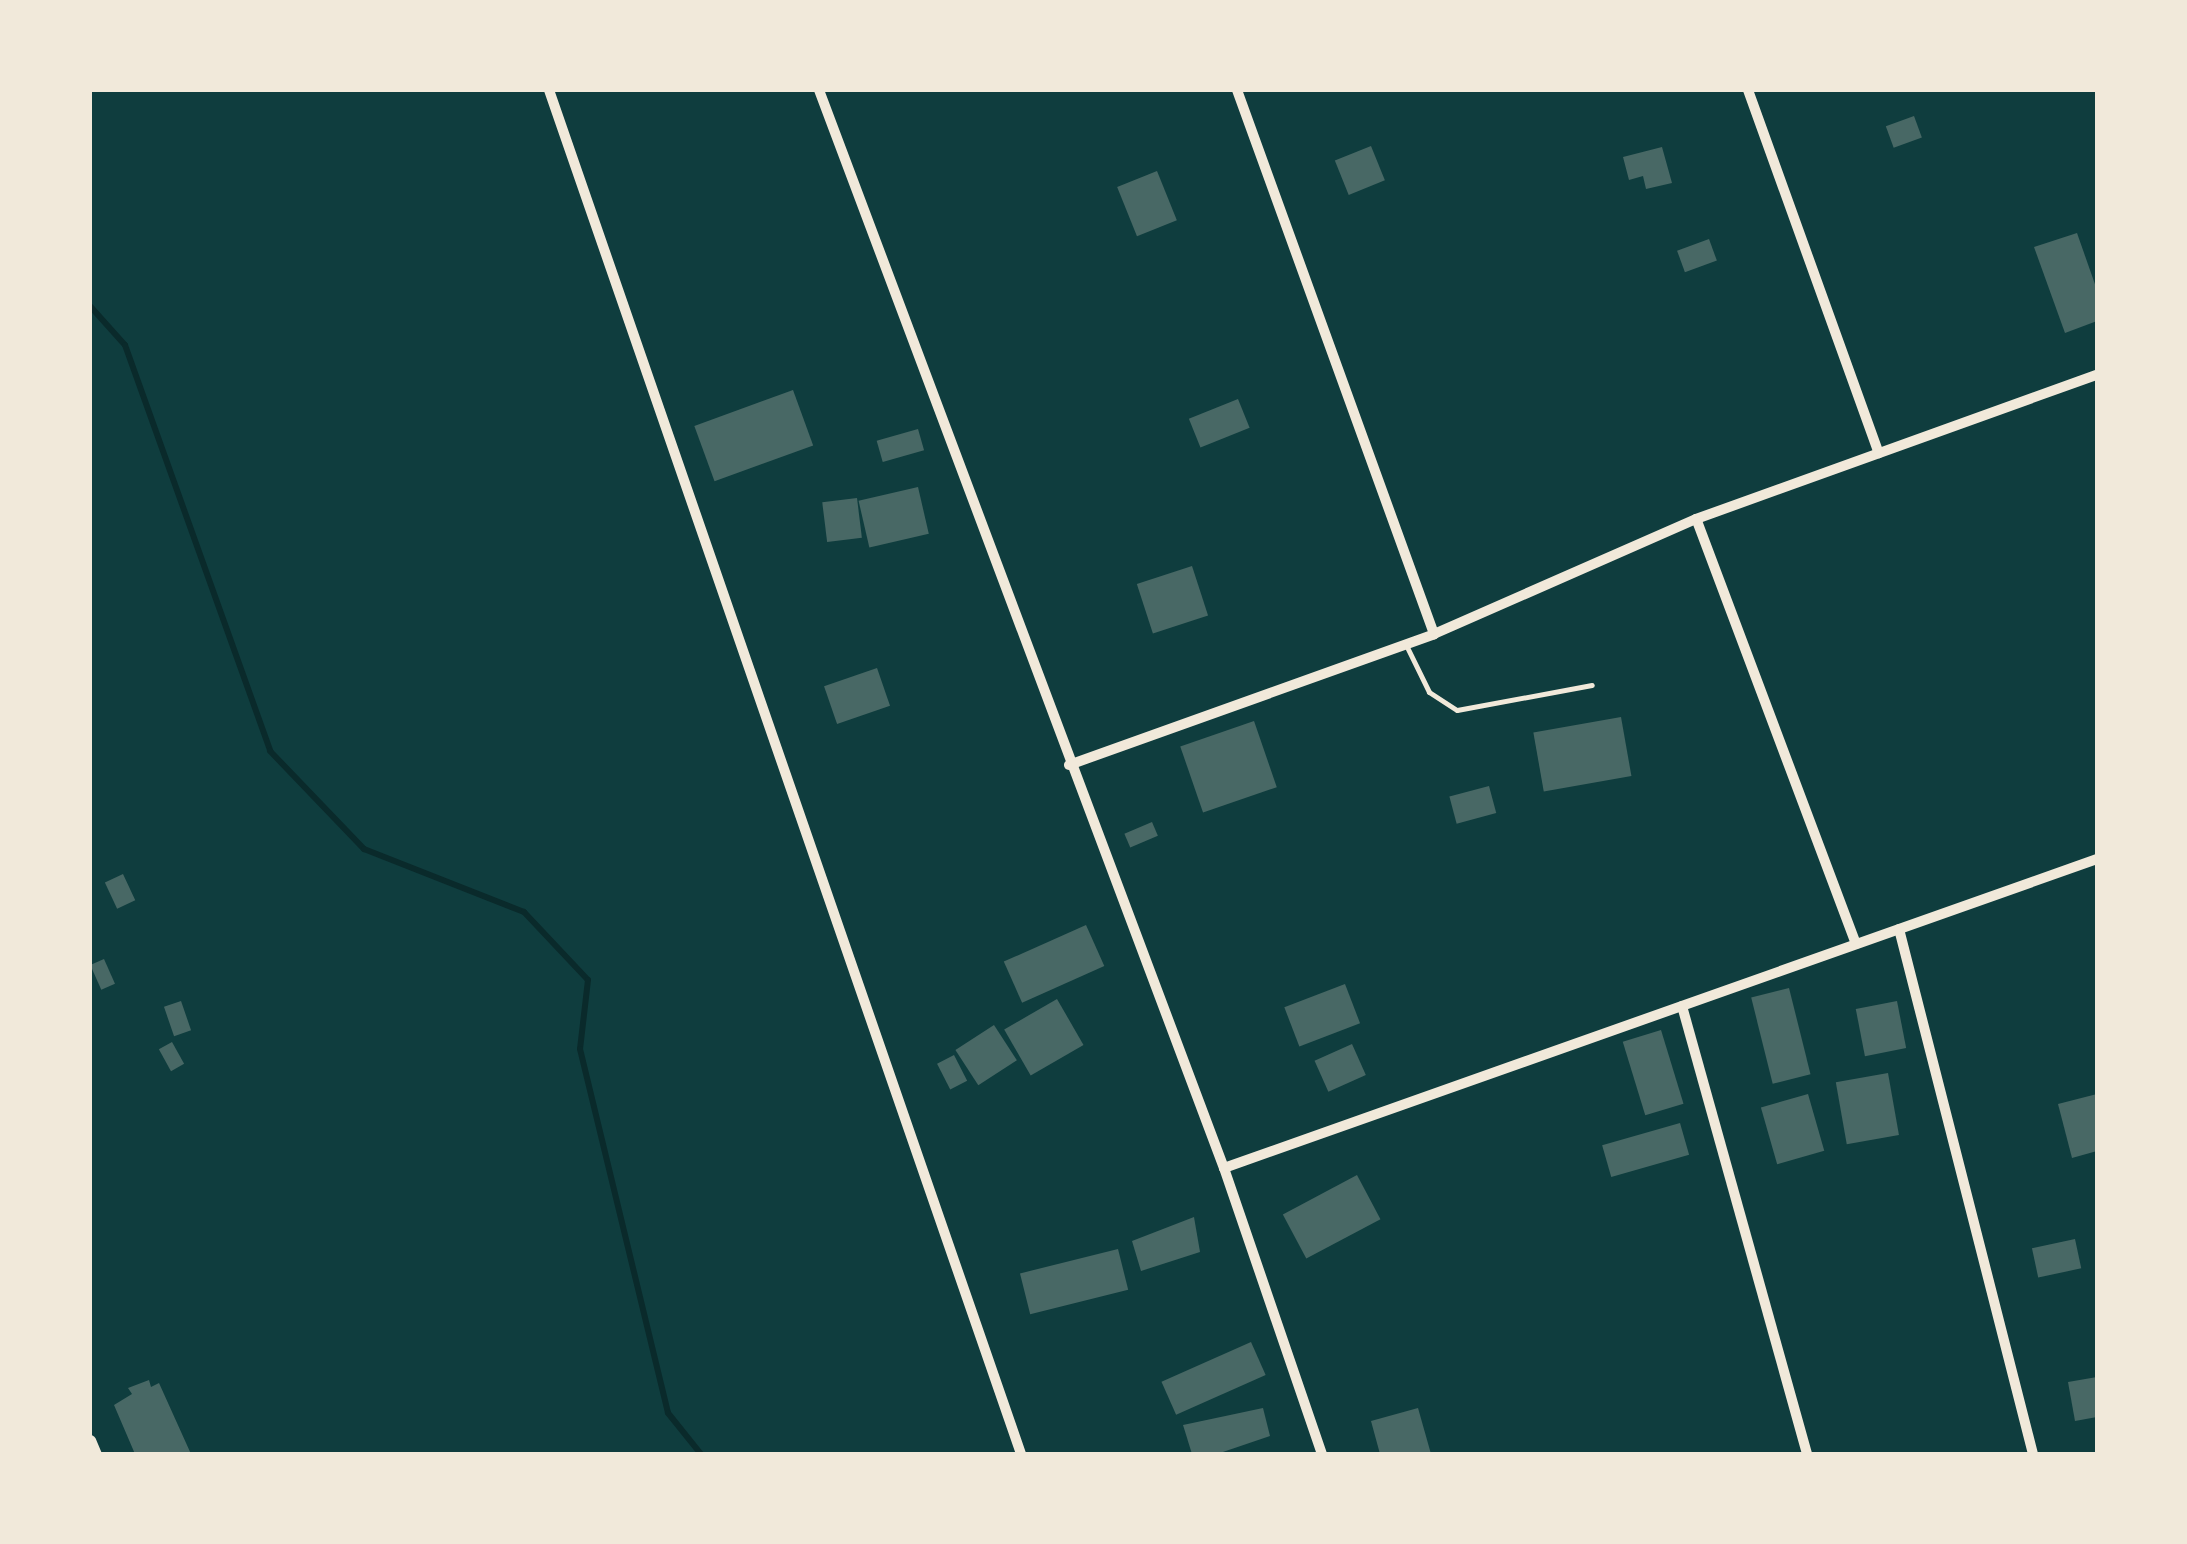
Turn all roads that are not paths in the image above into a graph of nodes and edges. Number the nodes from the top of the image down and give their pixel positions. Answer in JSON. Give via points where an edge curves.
{"nodes":[{"id":1,"x":549,"y":90,"type":"edge"},
{"id":2,"x":818,"y":90,"type":"edge"},
{"id":3,"x":1237,"y":90,"type":"edge"},
{"id":4,"x":1748,"y":90,"type":"edge"},
{"id":5,"x":2097,"y":375,"type":"edge"},
{"id":6,"x":1880,"y":452,"type":"junction"},
{"id":7,"x":1696,"y":519,"type":"junction"},
{"id":8,"x":1434,"y":634,"type":"junction"},
{"id":9,"x":1406,"y":644,"type":"junction"},
{"id":10,"x":1592,"y":685,"type":"dead end"},
{"id":11,"x":1069,"y":765,"type":"junction"},
{"id":12,"x":2097,"y":860,"type":"edge"},
{"id":13,"x":1900,"y":929,"type":"junction"},
{"id":14,"x":1856,"y":944,"type":"junction"},
{"id":15,"x":1682,"y":1006,"type":"junction"},
{"id":16,"x":1224,"y":1168,"type":"junction"},
{"id":17,"x":90,"y":1440,"type":"edge"},
{"id":18,"x":96,"y":1454,"type":"edge"},
{"id":19,"x":1021,"y":1454,"type":"edge"},
{"id":20,"x":1322,"y":1454,"type":"edge"},
{"id":21,"x":1807,"y":1454,"type":"edge"},
{"id":22,"x":2032,"y":1454,"type":"edge"}],
"edges":[{"from":1,"to":19,"type":"street"},
{"from":2,"to":11,"type":"street"},
{"from":3,"to":8,"type":"street"},
{"from":4,"to":6,"type":"street"},
{"from":5,"to":6,"type":"street"},
{"from":6,"to":7,"type":"street"},
{"from":7,"to":8,"type":"street"},
{"from":7,"to":14,"type":"street"},
{"from":8,"to":9,"type":"street"},
{"from":9,"to":10,"type":"lane","via":[[1429,692],[1456,710]]},
{"from":9,"to":11,"type":"street"},
{"from":11,"to":16,"type":"street"},
{"from":12,"to":13,"type":"street"},
{"from":13,"to":14,"type":"street"},
{"from":13,"to":22,"type":"street"},
{"from":14,"to":15,"type":"street"},
{"from":15,"to":16,"type":"street"},
{"from":15,"to":21,"type":"street"},
{"from":16,"to":20,"type":"street"},
{"from":17,"to":18,"type":"street"}]}
